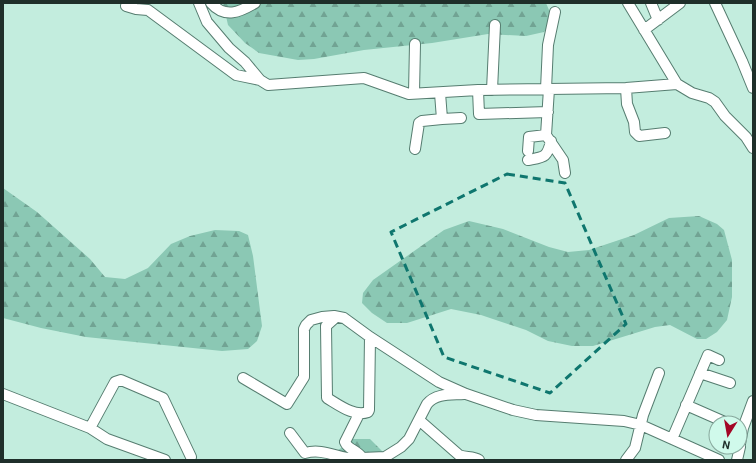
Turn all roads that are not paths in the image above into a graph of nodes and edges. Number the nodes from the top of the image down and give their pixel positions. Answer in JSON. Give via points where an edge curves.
{"nodes":[{"id":1,"x":199,"y":3,"type":"edge"},
{"id":2,"x":212,"y":3,"type":"edge"},
{"id":3,"x":255,"y":3,"type":"edge"},
{"id":4,"x":628,"y":3,"type":"edge"},
{"id":5,"x":650,"y":3,"type":"edge"},
{"id":6,"x":680,"y":3,"type":"edge"},
{"id":7,"x":715,"y":3,"type":"edge"},
{"id":8,"x":126,"y":6,"type":"dead end"},
{"id":9,"x":555,"y":12,"type":"dead end"},
{"id":10,"x":658,"y":20,"type":"junction"},
{"id":11,"x":495,"y":25,"type":"dead end"},
{"id":12,"x":644,"y":30,"type":"junction"},
{"id":13,"x":415,"y":44,"type":"dead end"},
{"id":14,"x":260,"y":80,"type":"junction"},
{"id":15,"x":677,"y":84,"type":"junction"},
{"id":16,"x":626,"y":88,"type":"junction"},
{"id":17,"x":753,"y":88,"type":"edge"},
{"id":18,"x":547,"y":89,"type":"junction"},
{"id":19,"x":478,"y":90,"type":"junction"},
{"id":20,"x":492,"y":90,"type":"junction"},
{"id":21,"x":414,"y":93,"type":"junction"},
{"id":22,"x":440,"y":93,"type":"junction"},
{"id":23,"x":548,"y":112,"type":"junction"},
{"id":24,"x":461,"y":118,"type":"dead end"},
{"id":25,"x":442,"y":119,"type":"junction"},
{"id":26,"x":665,"y":133,"type":"dead end"},
{"id":27,"x":549,"y":138,"type":"junction"},
{"id":28,"x":753,"y":148,"type":"edge"},
{"id":29,"x":415,"y":149,"type":"dead end"},
{"id":30,"x":565,"y":173,"type":"dead end"},
{"id":31,"x":335,"y":316,"type":"junction"},
{"id":32,"x":370,"y":337,"type":"junction"},
{"id":33,"x":719,"y":360,"type":"dead end"},
{"id":34,"x":659,"y":373,"type":"dead end"},
{"id":35,"x":700,"y":373,"type":"junction"},
{"id":36,"x":243,"y":378,"type":"dead end"},
{"id":37,"x":730,"y":383,"type":"dead end"},
{"id":38,"x":3,"y":394,"type":"edge"},
{"id":39,"x":466,"y":394,"type":"junction"},
{"id":40,"x":753,"y":401,"type":"edge"},
{"id":41,"x":686,"y":405,"type":"junction"},
{"id":42,"x":359,"y":414,"type":"junction"},
{"id":43,"x":708,"y":415,"type":"edge"},
{"id":44,"x":750,"y":419,"type":"edge"},
{"id":45,"x":419,"y":420,"type":"junction"},
{"id":46,"x":640,"y":425,"type":"junction"},
{"id":47,"x":90,"y":428,"type":"junction"},
{"id":48,"x":290,"y":434,"type":"dead end"},
{"id":49,"x":672,"y":439,"type":"junction"},
{"id":50,"x":191,"y":457,"type":"dead end"},
{"id":51,"x":362,"y":458,"type":"junction"},
{"id":52,"x":165,"y":460,"type":"edge"},
{"id":53,"x":479,"y":460,"type":"edge"},
{"id":54,"x":626,"y":460,"type":"edge"},
{"id":55,"x":719,"y":460,"type":"edge"}],
"edges":[{"from":1,"to":14,"type":"street","via":[[207,22]]},
{"from":2,"to":3,"type":"street","via":[[216,8],[229,13],[238,12]]},
{"from":4,"to":12,"type":"street"},
{"from":5,"to":10,"type":"street"},
{"from":6,"to":10,"type":"street"},
{"from":7,"to":17,"type":"street"},
{"from":8,"to":14,"type":"street","via":[[148,10],[236,76]]},
{"from":9,"to":18,"type":"street","via":[[548,45]]},
{"from":10,"to":12,"type":"street"},
{"from":11,"to":20,"type":"street"},
{"from":12,"to":15,"type":"street"},
{"from":13,"to":21,"type":"street"},
{"from":14,"to":21,"type":"street","via":[[268,85],[364,78],[397,90]]},
{"from":15,"to":16,"type":"street"},
{"from":15,"to":28,"type":"street","via":[[715,102],[725,116],[746,136]]},
{"from":16,"to":18,"type":"street"},
{"from":16,"to":26,"type":"street","via":[[634,132],[639,136]]},
{"from":18,"to":20,"type":"street"},
{"from":18,"to":23,"type":"street"},
{"from":19,"to":20,"type":"street"},
{"from":19,"to":22,"type":"street"},
{"from":19,"to":23,"type":"street","via":[[478,114]]},
{"from":21,"to":22,"type":"street"},
{"from":22,"to":25,"type":"street"},
{"from":23,"to":27,"type":"street"},
{"from":24,"to":25,"type":"street"},
{"from":25,"to":29,"type":"street","via":[[419,123]]},
{"from":27,"to":27,"type":"street","via":[[530,137],[528,155],[545,155],[549,151]]},
{"from":27,"to":30,"type":"street","via":[[563,160]]},
{"from":31,"to":32,"type":"street","via":[[344,318]]},
{"from":31,"to":36,"type":"street","via":[[311,320],[306,324],[304,377],[287,404]]},
{"from":31,"to":42,"type":"street","via":[[326,326],[327,398]]},
{"from":32,"to":39,"type":"street","via":[[439,382]]},
{"from":32,"to":42,"type":"street","via":[[369,410]]},
{"from":33,"to":35,"type":"street","via":[[708,355]]},
{"from":34,"to":46,"type":"street"},
{"from":35,"to":37,"type":"street"},
{"from":35,"to":41,"type":"street"},
{"from":38,"to":47,"type":"street"},
{"from":39,"to":45,"type":"street","via":[[431,399]]},
{"from":39,"to":46,"type":"street","via":[[536,415],[624,421]]},
{"from":40,"to":44,"type":"street"},
{"from":41,"to":43,"type":"street"},
{"from":41,"to":49,"type":"street"},
{"from":42,"to":51,"type":"street","via":[[345,442]]},
{"from":45,"to":51,"type":"street","via":[[409,439],[401,447],[384,457]]},
{"from":45,"to":53,"type":"street","via":[[459,454]]},
{"from":46,"to":49,"type":"street"},
{"from":46,"to":54,"type":"street","via":[[635,448]]},
{"from":47,"to":50,"type":"street","via":[[115,382],[121,380],[163,398]]},
{"from":47,"to":52,"type":"street","via":[[107,439]]},
{"from":48,"to":51,"type":"street","via":[[305,454],[320,451],[355,460]]},
{"from":49,"to":55,"type":"street"}]}
